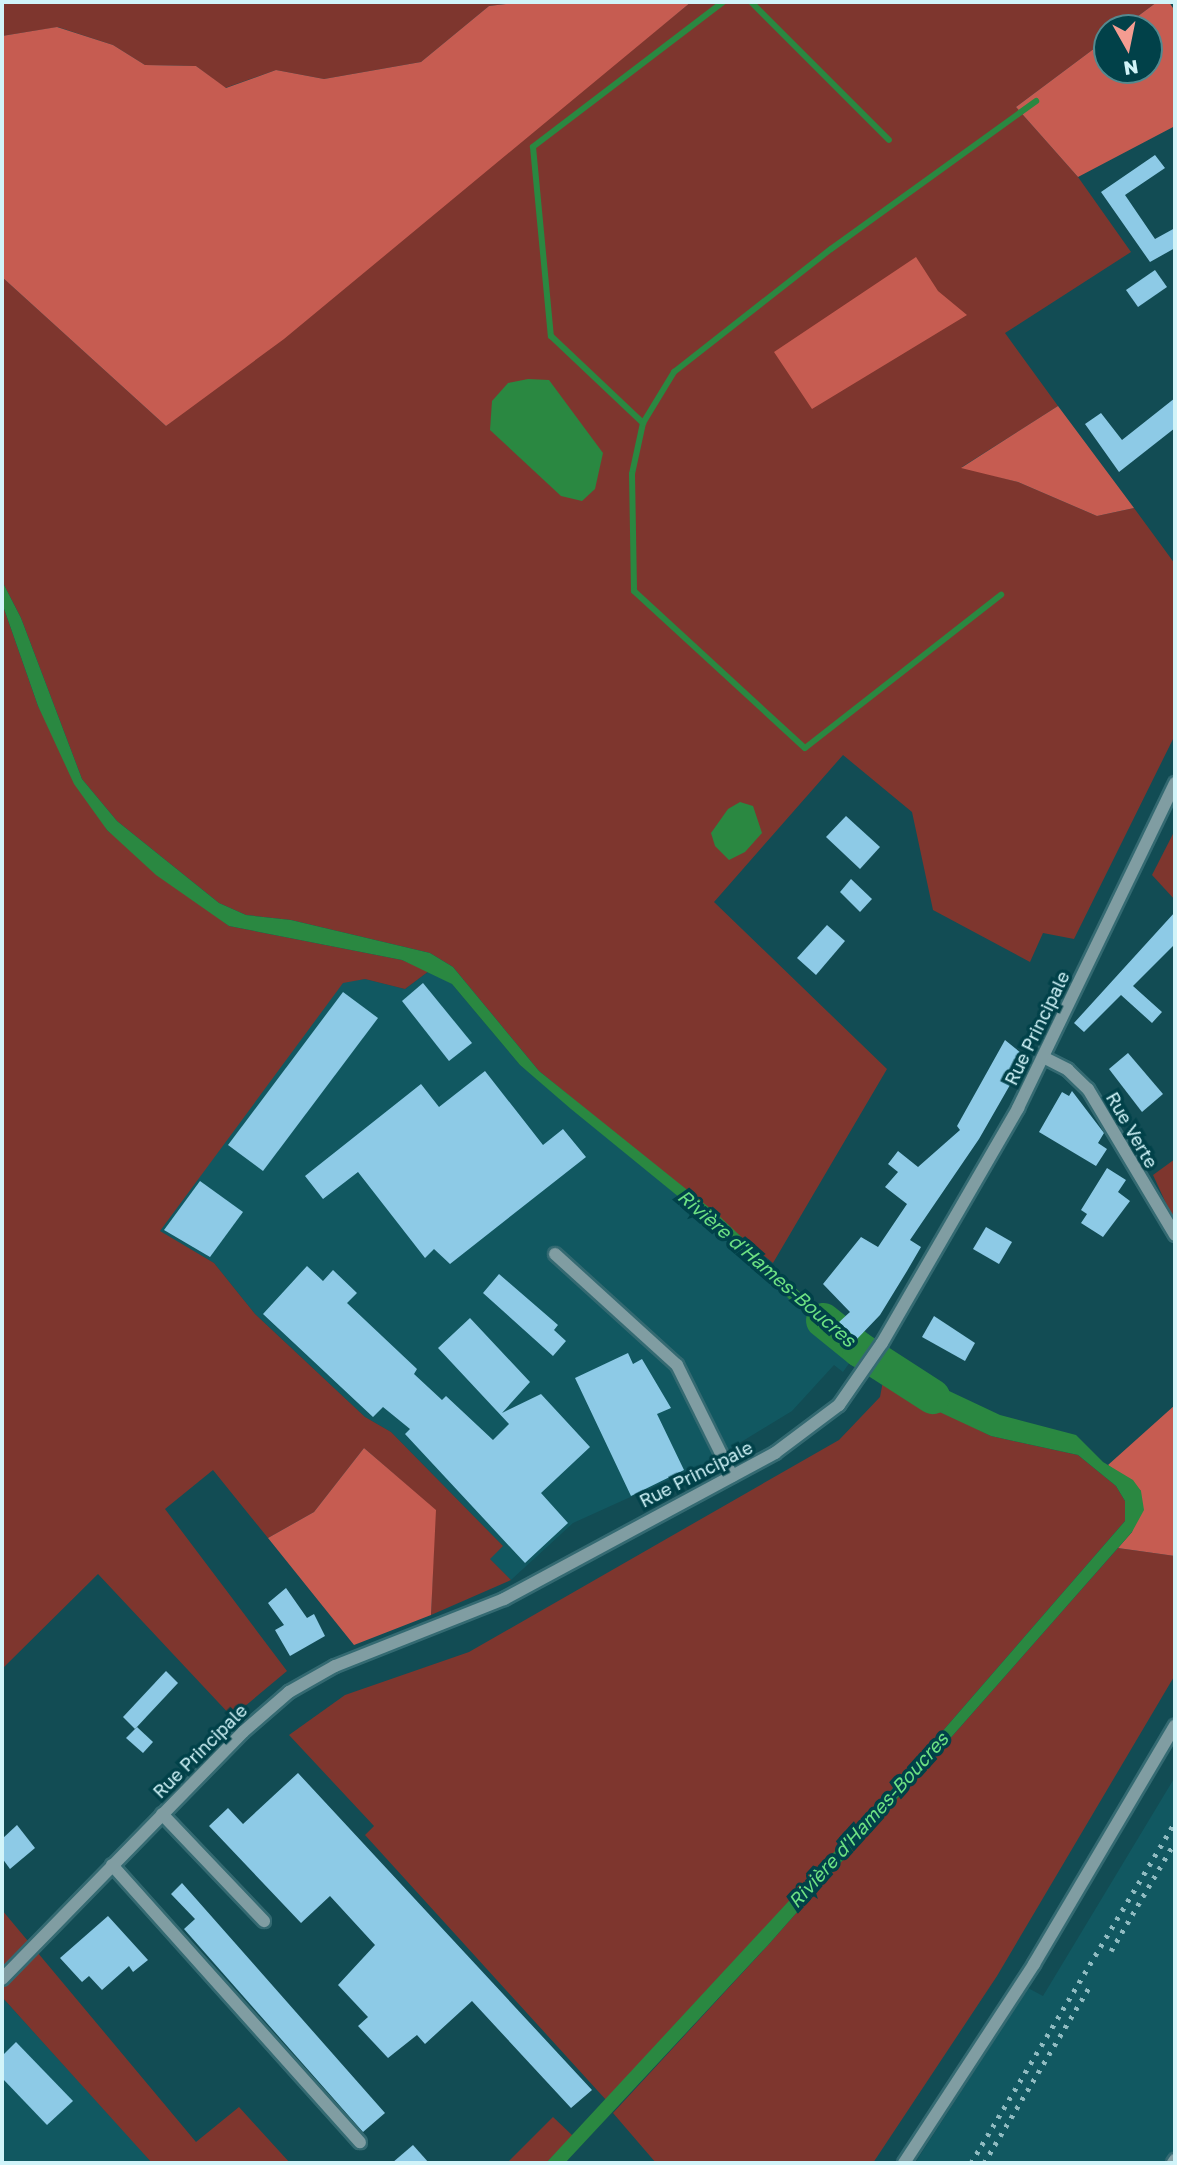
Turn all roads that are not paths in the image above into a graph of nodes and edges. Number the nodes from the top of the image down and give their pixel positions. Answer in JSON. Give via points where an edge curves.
{"nodes":[{"id":1,"x":1175,"y":783,"type":"edge"},
{"id":2,"x":1043,"y":1057,"type":"junction"},
{"id":3,"x":1175,"y":1235,"type":"edge"},
{"id":4,"x":555,"y":1254,"type":"dead end"},
{"id":5,"x":732,"y":1476,"type":"junction"},
{"id":6,"x":1175,"y":1726,"type":"edge"},
{"id":7,"x":162,"y":1814,"type":"junction"},
{"id":8,"x":112,"y":1866,"type":"junction"},
{"id":9,"x":264,"y":1921,"type":"dead end"},
{"id":10,"x":2,"y":1979,"type":"edge"},
{"id":11,"x":360,"y":2143,"type":"dead end"},
{"id":12,"x":904,"y":2163,"type":"edge"}],
"edges":[{"from":1,"to":2,"type":"street","name":"Rue Principale"},
{"from":2,"to":3,"type":"street","name":"Rue Verte","via":[[1068,1070],[1088,1089]]},
{"from":2,"to":5,"type":"street","name":"Rue Principale","via":[[858,1382],[817,1426]]},
{"from":4,"to":5,"type":"street","via":[[677,1364]]},
{"from":5,"to":7,"type":"street","name":"Rue Principale","via":[[475,1613],[307,1681],[260,1715]]},
{"from":6,"to":12,"type":"street","via":[[1034,1964]]},
{"from":7,"to":8,"type":"street","name":"Rue Principale"},
{"from":7,"to":9,"type":"street"},
{"from":8,"to":10,"type":"street","name":"Rue Principale"},
{"from":8,"to":11,"type":"street"}]}
